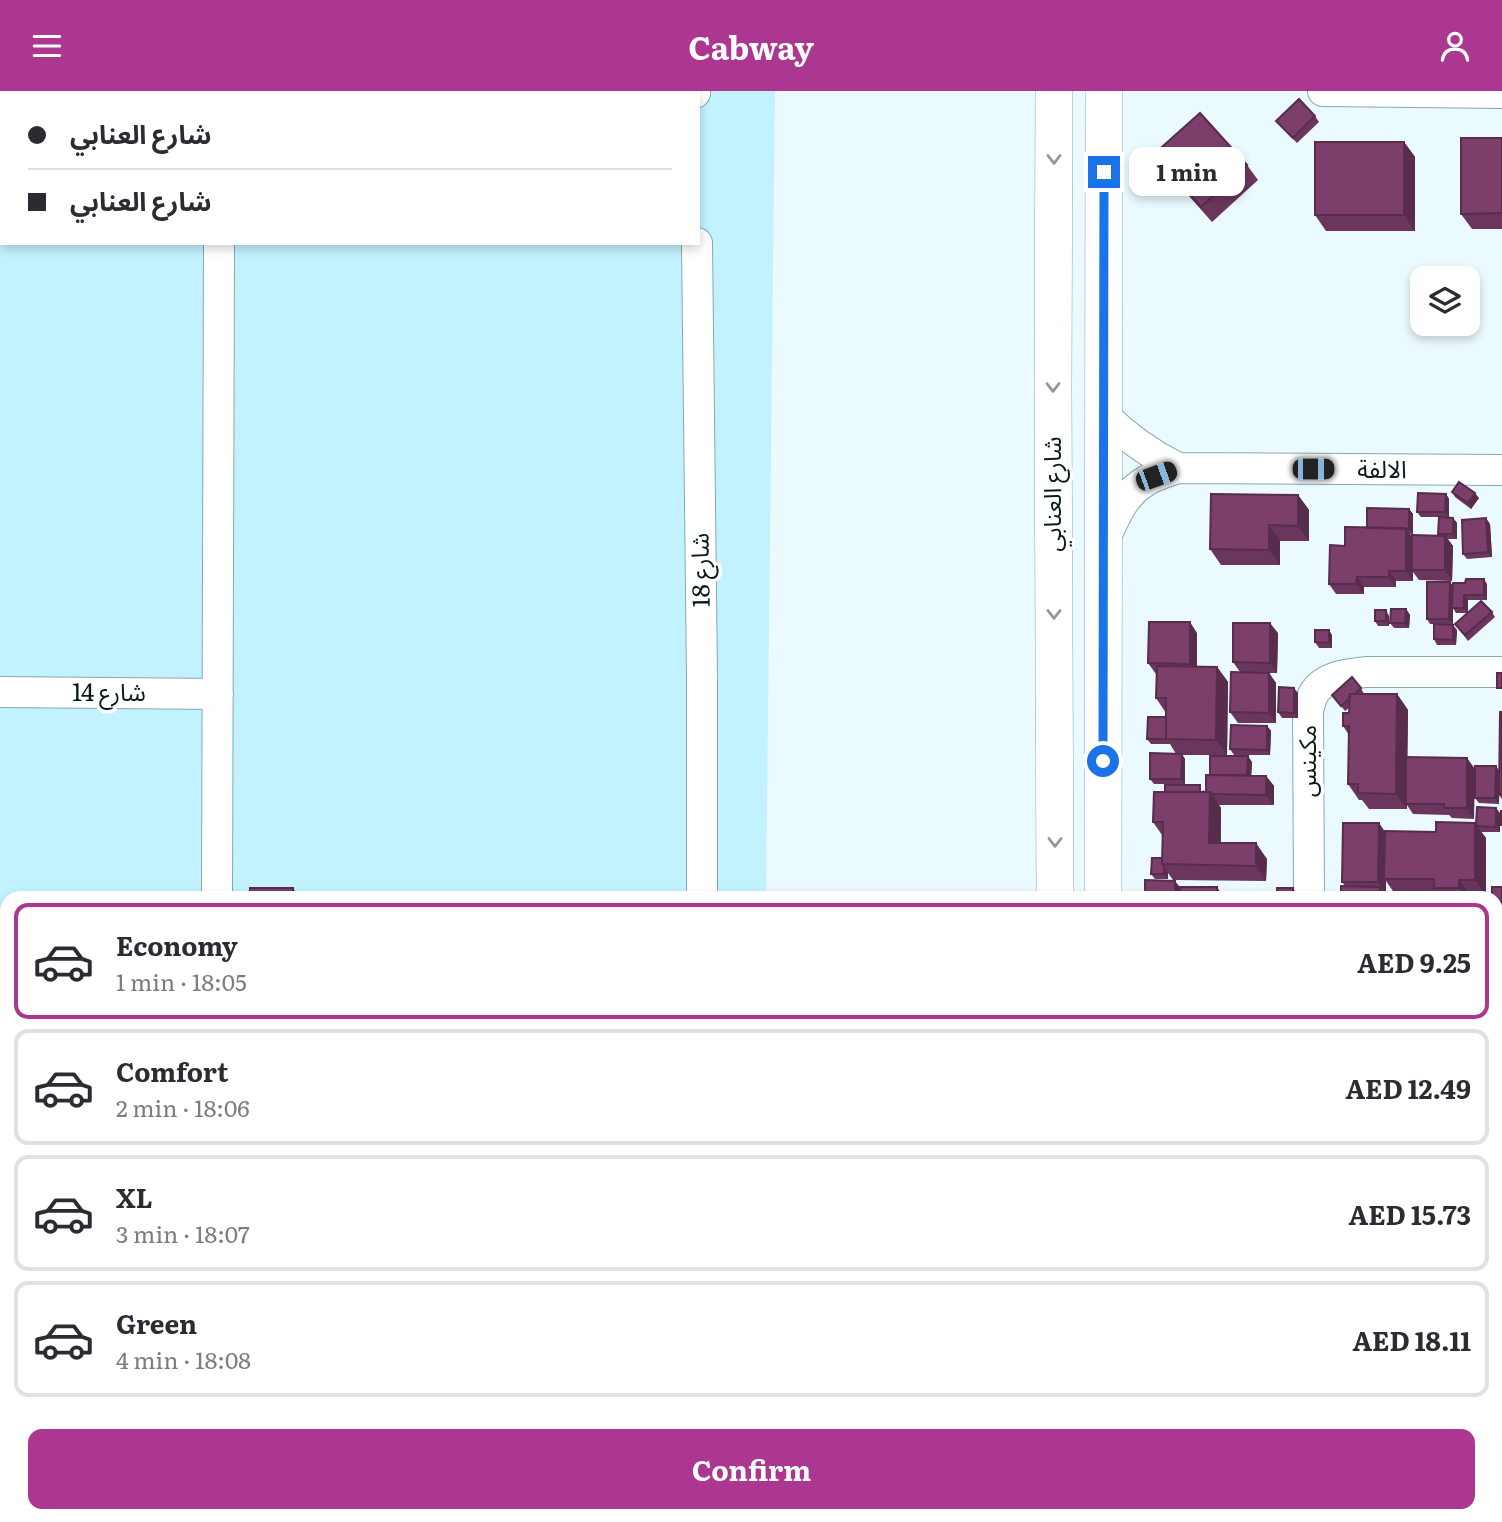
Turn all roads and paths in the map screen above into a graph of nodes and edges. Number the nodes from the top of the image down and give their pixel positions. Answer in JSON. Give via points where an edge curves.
{"nodes":[{"id":1,"x":1054,"y":91,"type":"edge"},
{"id":2,"x":1104,"y":91,"type":"edge"},
{"id":3,"x":1323,"y":91,"type":"edge"},
{"id":4,"x":1502,"y":93,"type":"edge"},
{"id":5,"x":219,"y":245,"type":"edge"},
{"id":6,"x":697,"y":245,"type":"edge"},
{"id":7,"x":1104,"y":415,"type":"junction"},
{"id":8,"x":1178,"y":468,"type":"junction"},
{"id":9,"x":1502,"y":470,"type":"edge"},
{"id":10,"x":1103,"y":543,"type":"junction"},
{"id":11,"x":1502,"y":672,"type":"edge"},
{"id":12,"x":0,"y":692,"type":"edge"},
{"id":13,"x":218,"y":694,"type":"junction"},
{"id":14,"x":218,"y":891,"type":"edge"},
{"id":15,"x":702,"y":891,"type":"edge"},
{"id":16,"x":1055,"y":891,"type":"edge"},
{"id":17,"x":1103,"y":891,"type":"edge"},
{"id":18,"x":1309,"y":891,"type":"edge"}],
"edges":[{"from":1,"to":16,"type":"street","name":"شارع العنابي","one_way":true},
{"from":2,"to":7,"type":"street","name":"شارع العنابي"},
{"from":3,"to":4,"type":"street"},
{"from":5,"to":13,"type":"street"},
{"from":6,"to":15,"type":"street","name":"شارع 18"},
{"from":7,"to":8,"type":"street","name":"الالفة","via":[[1138,445]]},
{"from":7,"to":10,"type":"street","name":"شارع العنابي"},
{"from":8,"to":9,"type":"street","name":"الالفة"},
{"from":8,"to":10,"type":"street","name":"الالفة","via":[[1135,489]]},
{"from":10,"to":17,"type":"street","name":"شارع العنابي"},
{"from":11,"to":18,"type":"street","name":"مكينس","via":[[1345,674],[1328,680],[1314,693],[1308,710]]},
{"from":12,"to":13,"type":"street","name":"شارع 14"},
{"from":13,"to":14,"type":"street"}]}
